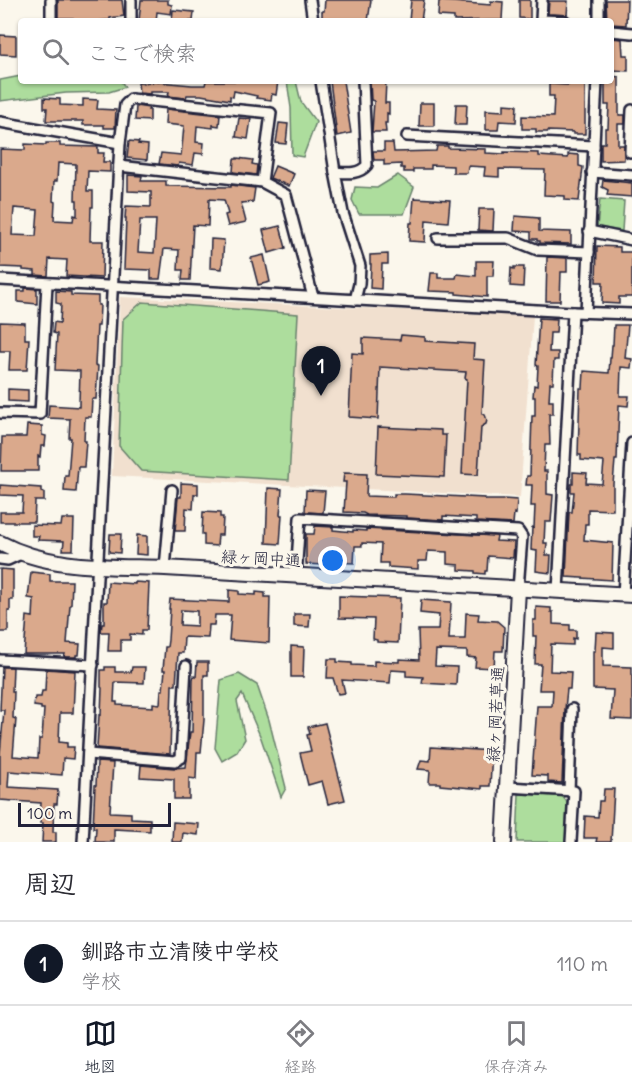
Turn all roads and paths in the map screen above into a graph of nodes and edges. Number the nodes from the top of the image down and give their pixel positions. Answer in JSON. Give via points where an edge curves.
{"nodes":[{"id":1,"x":51,"y":0,"type":"edge"},
{"id":2,"x":131,"y":0,"type":"edge"},
{"id":3,"x":310,"y":0,"type":"edge"},
{"id":4,"x":542,"y":0,"type":"edge"},
{"id":5,"x":599,"y":0,"type":"edge"},
{"id":6,"x":51,"y":18,"type":"edge"},
{"id":7,"x":131,"y":18,"type":"edge"},
{"id":8,"x":313,"y":18,"type":"edge"},
{"id":9,"x":541,"y":18,"type":"edge"},
{"id":10,"x":599,"y":18,"type":"edge"},
{"id":11,"x":614,"y":31,"type":"edge"},
{"id":12,"x":632,"y":33,"type":"edge"},
{"id":13,"x":321,"y":84,"type":"edge"},
{"id":14,"x":363,"y":84,"type":"edge"},
{"id":15,"x":597,"y":84,"type":"edge"},
{"id":16,"x":632,"y":110,"type":"edge"},
{"id":17,"x":0,"y":122,"type":"edge"},
{"id":18,"x":406,"y":136,"type":"dead end"},
{"id":19,"x":120,"y":143,"type":"junction"},
{"id":20,"x":594,"y":147,"type":"junction"},
{"id":21,"x":630,"y":152,"type":"dead end"},
{"id":22,"x":119,"y":166,"type":"junction"},
{"id":23,"x":335,"y":172,"type":"junction"},
{"id":24,"x":592,"y":172,"type":"junction"},
{"id":25,"x":632,"y":175,"type":"edge"},
{"id":26,"x":262,"y":182,"type":"junction"},
{"id":27,"x":590,"y":231,"type":"junction"},
{"id":28,"x":438,"y":238,"type":"dead end"},
{"id":29,"x":632,"y":240,"type":"edge"},
{"id":30,"x":589,"y":252,"type":"junction"},
{"id":31,"x":0,"y":280,"type":"edge"},
{"id":32,"x":47,"y":284,"type":"junction"},
{"id":33,"x":113,"y":287,"type":"junction"},
{"id":34,"x":313,"y":297,"type":"junction"},
{"id":35,"x":355,"y":300,"type":"junction"},
{"id":36,"x":573,"y":312,"type":"junction"},
{"id":37,"x":586,"y":312,"type":"junction"},
{"id":38,"x":632,"y":314,"type":"edge"},
{"id":39,"x":0,"y":412,"type":"edge"},
{"id":40,"x":632,"y":443,"type":"edge"},
{"id":41,"x":171,"y":490,"type":"dead end"},
{"id":42,"x":0,"y":543,"type":"edge"},
{"id":43,"x":23,"y":553,"type":"junction"},
{"id":44,"x":0,"y":559,"type":"edge"},
{"id":45,"x":98,"y":566,"type":"junction"},
{"id":46,"x":165,"y":568,"type":"junction"},
{"id":47,"x":296,"y":576,"type":"junction"},
{"id":48,"x":518,"y":589,"type":"junction"},
{"id":49,"x":558,"y":591,"type":"junction"},
{"id":50,"x":627,"y":595,"type":"edge"},
{"id":51,"x":0,"y":660,"type":"edge"},
{"id":52,"x":93,"y":665,"type":"junction"},
{"id":53,"x":186,"y":666,"type":"dead end"},
{"id":54,"x":572,"y":709,"type":"dead end"},
{"id":55,"x":88,"y":754,"type":"junction"},
{"id":56,"x":507,"y":787,"type":"junction"},
{"id":57,"x":569,"y":791,"type":"junction"},
{"id":58,"x":83,"y":842,"type":"edge"},
{"id":59,"x":504,"y":842,"type":"edge"},
{"id":60,"x":571,"y":842,"type":"edge"}],
"edges":[{"from":1,"to":6,"type":"street"},
{"from":2,"to":7,"type":"street"},
{"from":3,"to":8,"type":"street"},
{"from":4,"to":9,"type":"street"},
{"from":5,"to":10,"type":"street"},
{"from":11,"to":12,"type":"street"},
{"from":13,"to":23,"type":"street"},
{"from":14,"to":23,"type":"street","via":[[367,165],[354,173]]},
{"from":15,"to":20,"type":"street"},
{"from":16,"to":21,"type":"street"},
{"from":17,"to":19,"type":"street"},
{"from":18,"to":20,"type":"street"},
{"from":19,"to":22,"type":"street"},
{"from":19,"to":26,"type":"street","via":[[125,105],[131,99],[271,113]]},
{"from":20,"to":24,"type":"street"},
{"from":22,"to":26,"type":"street"},
{"from":22,"to":33,"type":"street"},
{"from":23,"to":35,"type":"street","via":[[360,266]]},
{"from":24,"to":25,"type":"street"},
{"from":24,"to":27,"type":"street"},
{"from":26,"to":34,"type":"street","via":[[286,195]]},
{"from":27,"to":29,"type":"street"},
{"from":27,"to":30,"type":"street"},
{"from":28,"to":30,"type":"street","via":[[508,238],[538,250]]},
{"from":30,"to":37,"type":"street"},
{"from":31,"to":32,"type":"street"},
{"from":32,"to":33,"type":"street"},
{"from":32,"to":39,"type":"street","via":[[40,414]]},
{"from":33,"to":34,"type":"street"},
{"from":33,"to":45,"type":"street"},
{"from":34,"to":35,"type":"street"},
{"from":35,"to":36,"type":"street"},
{"from":36,"to":37,"type":"street"},
{"from":36,"to":49,"type":"street"},
{"from":37,"to":38,"type":"street"},
{"from":40,"to":50,"type":"street"},
{"from":41,"to":46,"type":"street"},
{"from":42,"to":43,"type":"street","name":"緑ヶ岡中通"},
{"from":43,"to":44,"type":"street"},
{"from":43,"to":45,"type":"street","name":"緑ヶ岡中通","via":[[40,559]]},
{"from":45,"to":46,"type":"street","name":"緑ヶ岡中通"},
{"from":45,"to":52,"type":"street"},
{"from":46,"to":47,"type":"street","name":"緑ヶ岡中通"},
{"from":47,"to":48,"type":"street","name":"緑ヶ岡中通"},
{"from":47,"to":48,"type":"street","via":[[300,518],[518,531],[522,537]]},
{"from":48,"to":49,"type":"street","name":"緑ヶ岡中通"},
{"from":48,"to":56,"type":"street","name":"緑ヶ岡若草通"},
{"from":49,"to":50,"type":"street","name":"緑ヶ岡中通"},
{"from":51,"to":52,"type":"street"},
{"from":52,"to":55,"type":"street"},
{"from":53,"to":55,"type":"street","via":[[181,758],[175,761]]},
{"from":54,"to":57,"type":"street"},
{"from":55,"to":58,"type":"street"},
{"from":56,"to":57,"type":"street"},
{"from":56,"to":59,"type":"street","name":"緑ヶ岡若草通"},
{"from":57,"to":60,"type":"street","via":[[574,791]]}]}
